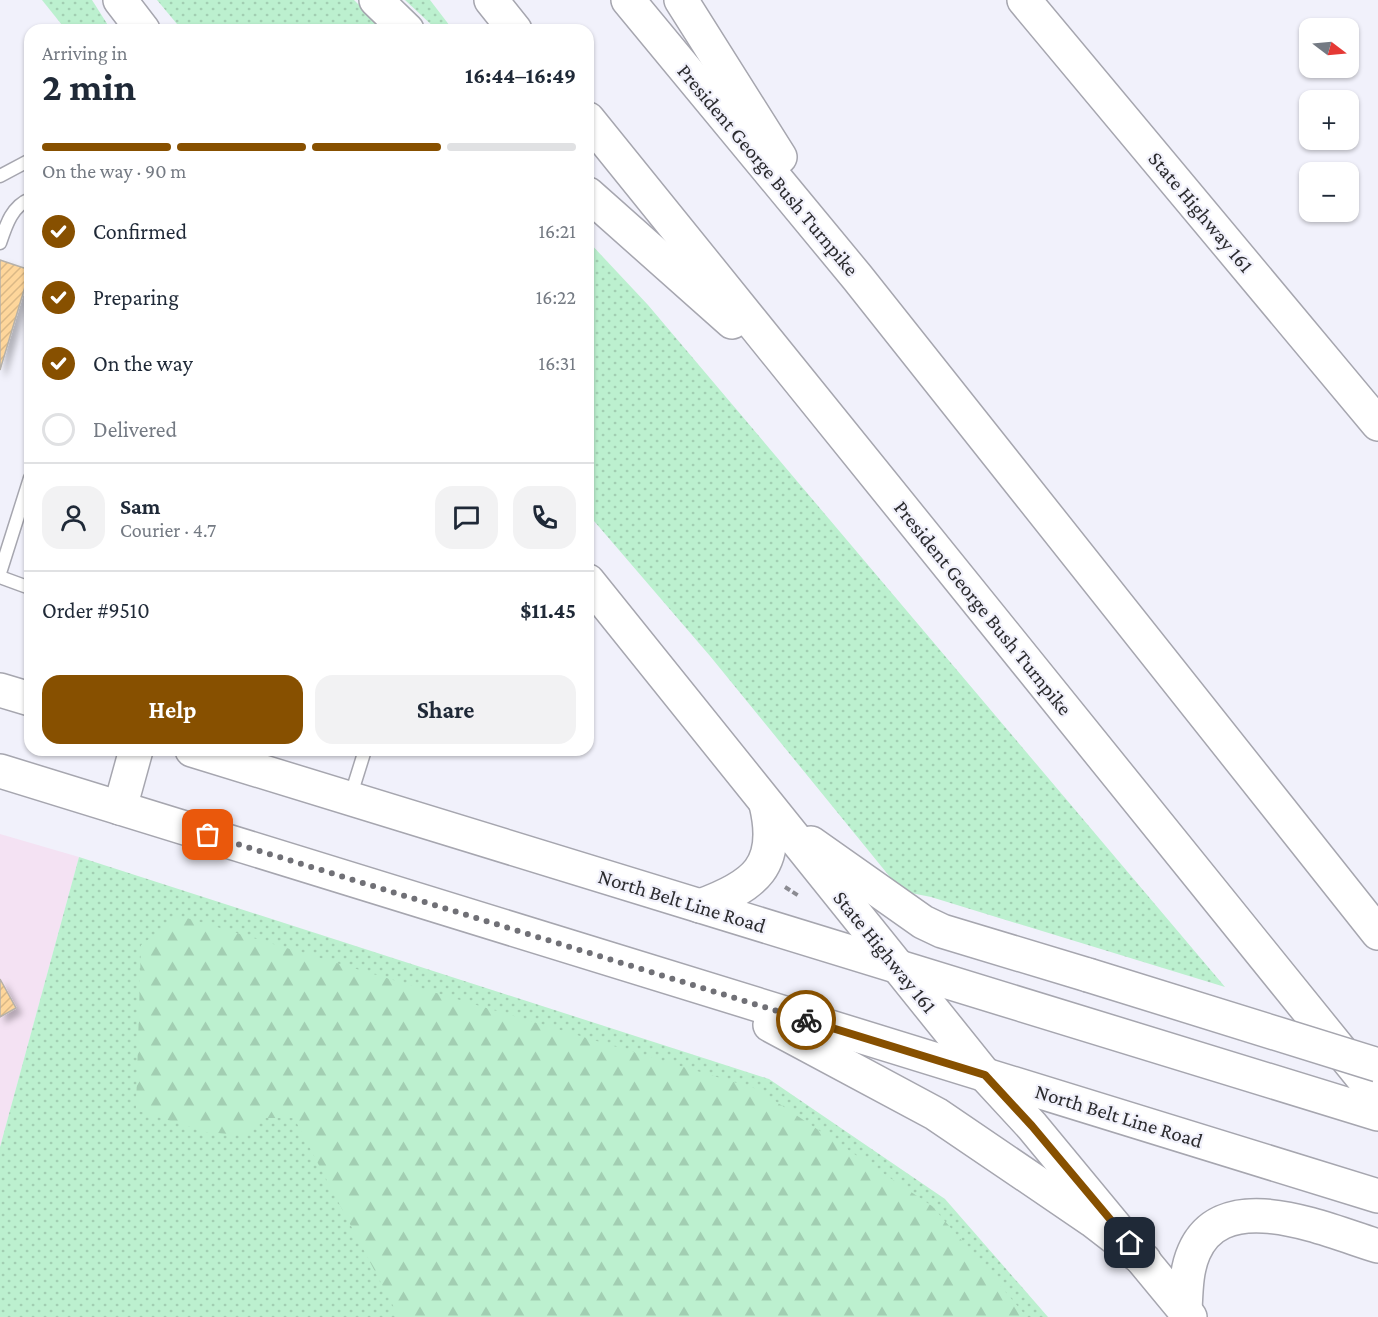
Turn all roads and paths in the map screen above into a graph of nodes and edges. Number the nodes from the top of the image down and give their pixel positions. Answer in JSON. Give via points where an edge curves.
{"nodes":[{"id":1,"x":120,"y":0,"type":"edge"},
{"id":2,"x":376,"y":0,"type":"edge"},
{"id":3,"x":491,"y":0,"type":"edge"},
{"id":4,"x":628,"y":0,"type":"edge"},
{"id":5,"x":681,"y":0,"type":"edge"},
{"id":6,"x":1023,"y":0,"type":"edge"},
{"id":7,"x":138,"y":24,"type":"edge"},
{"id":8,"x":401,"y":24,"type":"edge"},
{"id":9,"x":510,"y":24,"type":"edge"},
{"id":10,"x":594,"y":126,"type":"edge"},
{"id":11,"x":24,"y":163,"type":"edge"},
{"id":12,"x":0,"y":176,"type":"edge"},
{"id":13,"x":594,"y":199,"type":"edge"},
{"id":14,"x":24,"y":201,"type":"edge"},
{"id":15,"x":3,"y":223,"type":"edge"},
{"id":16,"x":0,"y":243,"type":"edge"},
{"id":17,"x":857,"y":277,"type":"junction"},
{"id":18,"x":805,"y":386,"type":"junction"},
{"id":19,"x":1378,"y":424,"type":"edge"},
{"id":20,"x":24,"y":497,"type":"edge"},
{"id":21,"x":0,"y":575,"type":"edge"},
{"id":22,"x":24,"y":585,"type":"edge"},
{"id":23,"x":594,"y":589,"type":"edge"},
{"id":24,"x":0,"y":690,"type":"edge"},
{"id":25,"x":24,"y":697,"type":"edge"},
{"id":26,"x":134,"y":756,"type":"edge"},
{"id":27,"x":211,"y":756,"type":"edge"},
{"id":28,"x":363,"y":756,"type":"edge"},
{"id":29,"x":0,"y":771,"type":"edge"},
{"id":30,"x":350,"y":800,"type":"junction"},
{"id":31,"x":120,"y":808,"type":"junction"},
{"id":32,"x":775,"y":815,"type":"junction"},
{"id":33,"x":700,"y":906,"type":"junction"},
{"id":34,"x":1378,"y":933,"type":"edge"},
{"id":35,"x":895,"y":966,"type":"junction"},
{"id":36,"x":699,"y":987,"type":"junction"},
{"id":37,"x":1378,"y":1065,"type":"edge"},
{"id":38,"x":985,"y":1075,"type":"junction"},
{"id":39,"x":1378,"y":1097,"type":"edge"},
{"id":40,"x":1378,"y":1114,"type":"edge"},
{"id":41,"x":1378,"y":1196,"type":"edge"},
{"id":42,"x":1378,"y":1246,"type":"edge"},
{"id":43,"x":1144,"y":1260,"type":"junction"},
{"id":44,"x":1188,"y":1314,"type":"edge"}],
"edges":[{"from":1,"to":7,"type":"main road"},
{"from":2,"to":8,"type":"main road"},
{"from":3,"to":9,"type":"main road"},
{"from":4,"to":17,"type":"main road","name":"President George Bush Turnpike"},
{"from":5,"to":17,"type":"main road"},
{"from":6,"to":19,"type":"main road","name":"State Highway 161"},
{"from":10,"to":18,"type":"main road","name":"President George Bush Turnpike"},
{"from":11,"to":12,"type":"lane"},
{"from":13,"to":18,"type":"main road"},
{"from":14,"to":15,"type":"lane"},
{"from":15,"to":16,"type":"lane"},
{"from":17,"to":34,"type":"main road","name":"President George Bush Turnpike"},
{"from":18,"to":39,"type":"main road","name":"President George Bush Turnpike"},
{"from":20,"to":21,"type":"lane"},
{"from":21,"to":22,"type":"lane"},
{"from":23,"to":32,"type":"main road","name":"State Highway 161"},
{"from":24,"to":25,"type":"main road"},
{"from":26,"to":31,"type":"main road"},
{"from":27,"to":30,"type":"main road","name":"North Belt Line Road"},
{"from":28,"to":30,"type":"lane"},
{"from":29,"to":31,"type":"main road","name":"North Belt Line Road"},
{"from":30,"to":33,"type":"main road","name":"North Belt Line Road"},
{"from":31,"to":36,"type":"main road","name":"North Belt Line Road"},
{"from":32,"to":33,"type":"main road","via":[[772,842],[758,872],[734,894]]},
{"from":32,"to":35,"type":"main road","name":"State Highway 161"},
{"from":32,"to":37,"type":"main road","bridge":true,"via":[[923,922],[942,931]]},
{"from":33,"to":35,"type":"main road","name":"North Belt Line Road"},
{"from":35,"to":38,"type":"main road","name":"State Highway 161"},
{"from":35,"to":40,"type":"main road","name":"North Belt Line Road"},
{"from":36,"to":38,"type":"main road","name":"North Belt Line Road"},
{"from":36,"to":43,"type":"main road","via":[[936,1114]]},
{"from":38,"to":41,"type":"main road","name":"North Belt Line Road"},
{"from":38,"to":43,"type":"main road","name":"State Highway 161"},
{"from":42,"to":44,"type":"main road","via":[[1266,1214],[1219,1225],[1206,1233],[1194,1250],[1189,1266]]},
{"from":43,"to":44,"type":"main road","name":"State Highway 161"}]}
